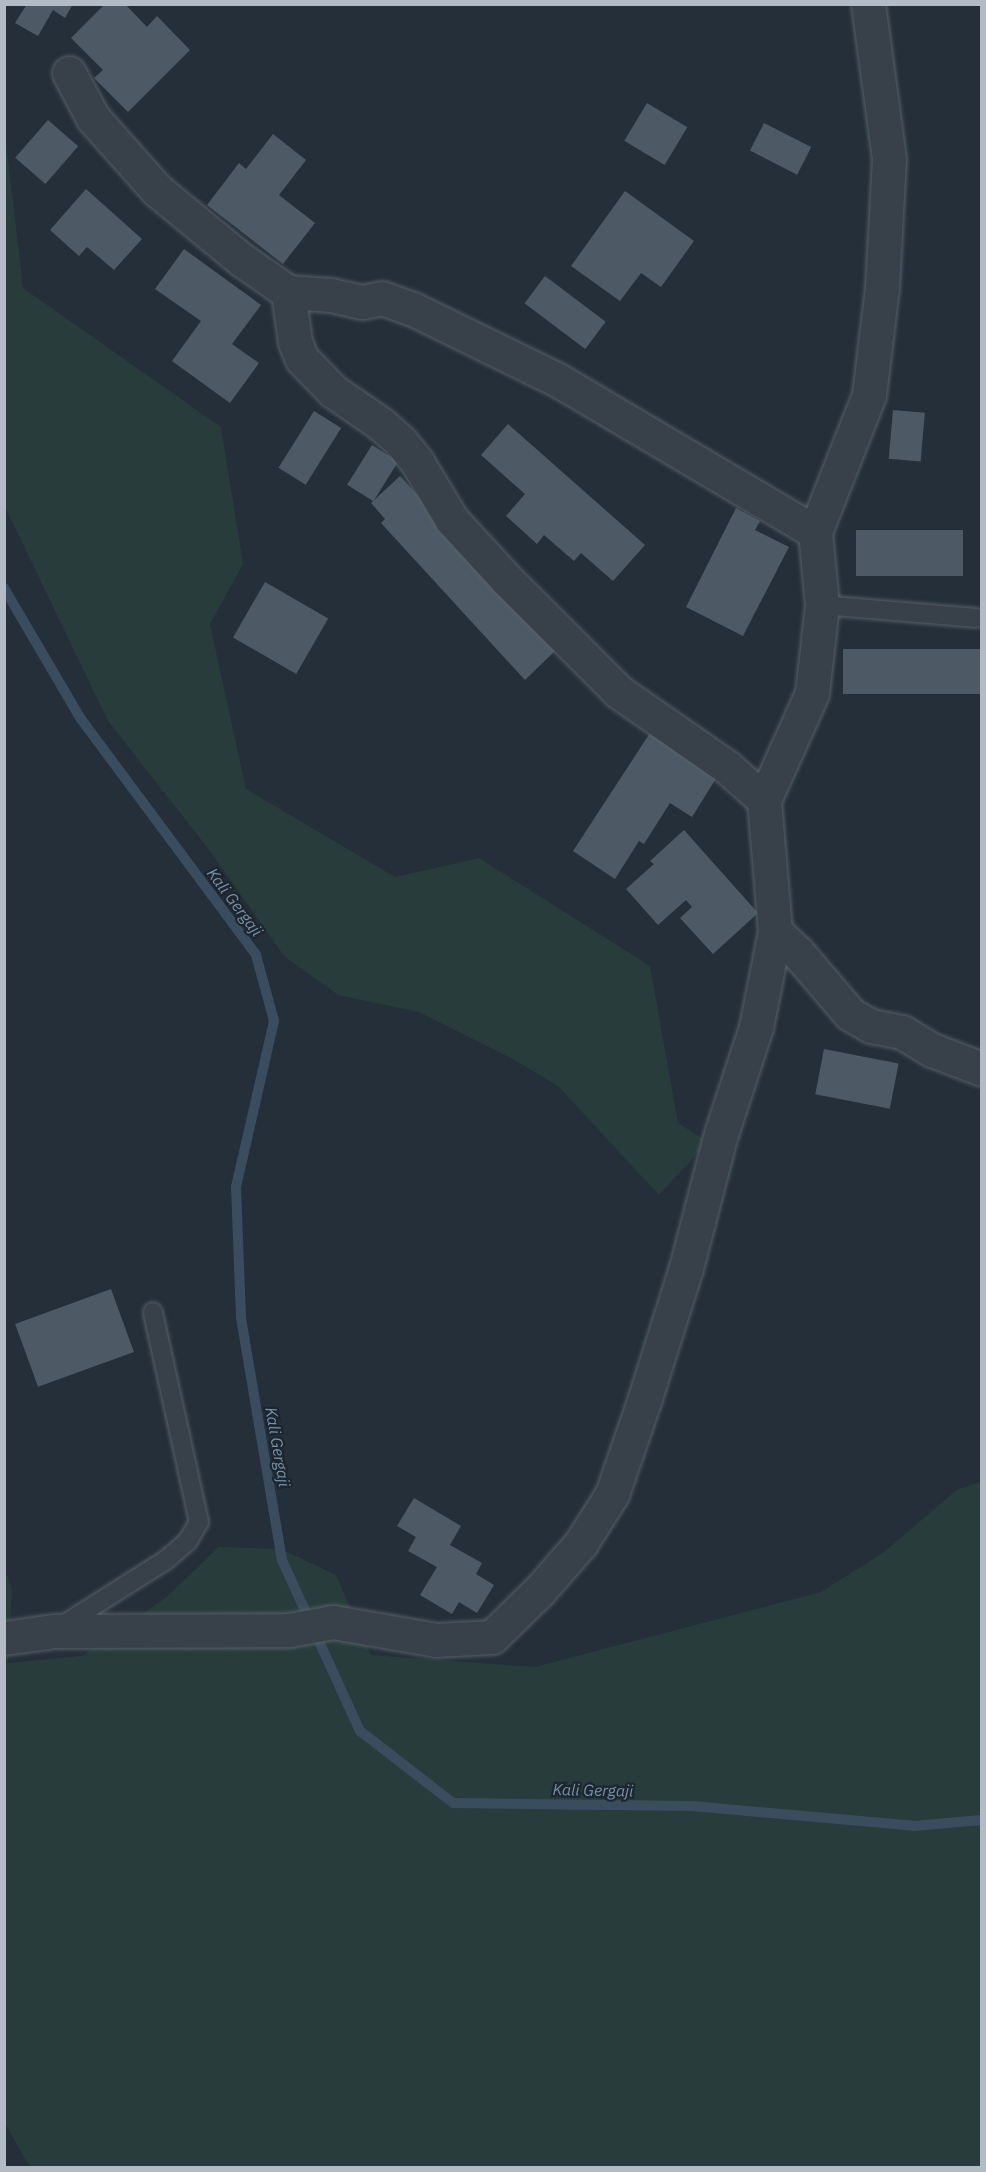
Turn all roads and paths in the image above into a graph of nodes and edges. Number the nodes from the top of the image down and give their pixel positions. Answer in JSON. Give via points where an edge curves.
{"nodes":[{"id":1,"x":868,"y":4,"type":"edge"},
{"id":2,"x":69,"y":73,"type":"dead end"},
{"id":3,"x":288,"y":292,"type":"junction"},
{"id":4,"x":815,"y":532,"type":"junction"},
{"id":5,"x":822,"y":605,"type":"junction"},
{"id":6,"x":976,"y":618,"type":"dead end"},
{"id":7,"x":764,"y":800,"type":"junction"},
{"id":8,"x":775,"y":932,"type":"junction"},
{"id":9,"x":981,"y":1069,"type":"edge"},
{"id":10,"x":153,"y":1312,"type":"dead end"},
{"id":11,"x":54,"y":1631,"type":"junction"},
{"id":12,"x":4,"y":1638,"type":"edge"}],
"edges":[{"from":1,"to":4,"type":"street","via":[[889,159],[882,288],[869,395]]},
{"from":2,"to":3,"type":"street","via":[[93,118],[157,190],[242,260]]},
{"from":3,"to":4,"type":"street","via":[[362,302],[382,298],[413,309],[558,380]]},
{"from":3,"to":7,"type":"street","via":[[295,342],[314,375],[401,442],[453,520],[594,669],[654,718],[728,767]]},
{"from":4,"to":5,"type":"street"},
{"from":5,"to":6,"type":"lane"},
{"from":5,"to":7,"type":"street","via":[[812,693]]},
{"from":7,"to":8,"type":"street"},
{"from":8,"to":9,"type":"street","via":[[850,1014],[871,1026],[902,1032],[932,1050]]},
{"from":8,"to":11,"type":"street","via":[[756,1027],[721,1134],[686,1268],[612,1494],[582,1543],[492,1637],[436,1640],[333,1622],[289,1630]]},
{"from":10,"to":11,"type":"lane","via":[[200,1522],[188,1542],[166,1560]]},
{"from":11,"to":12,"type":"street"}]}
